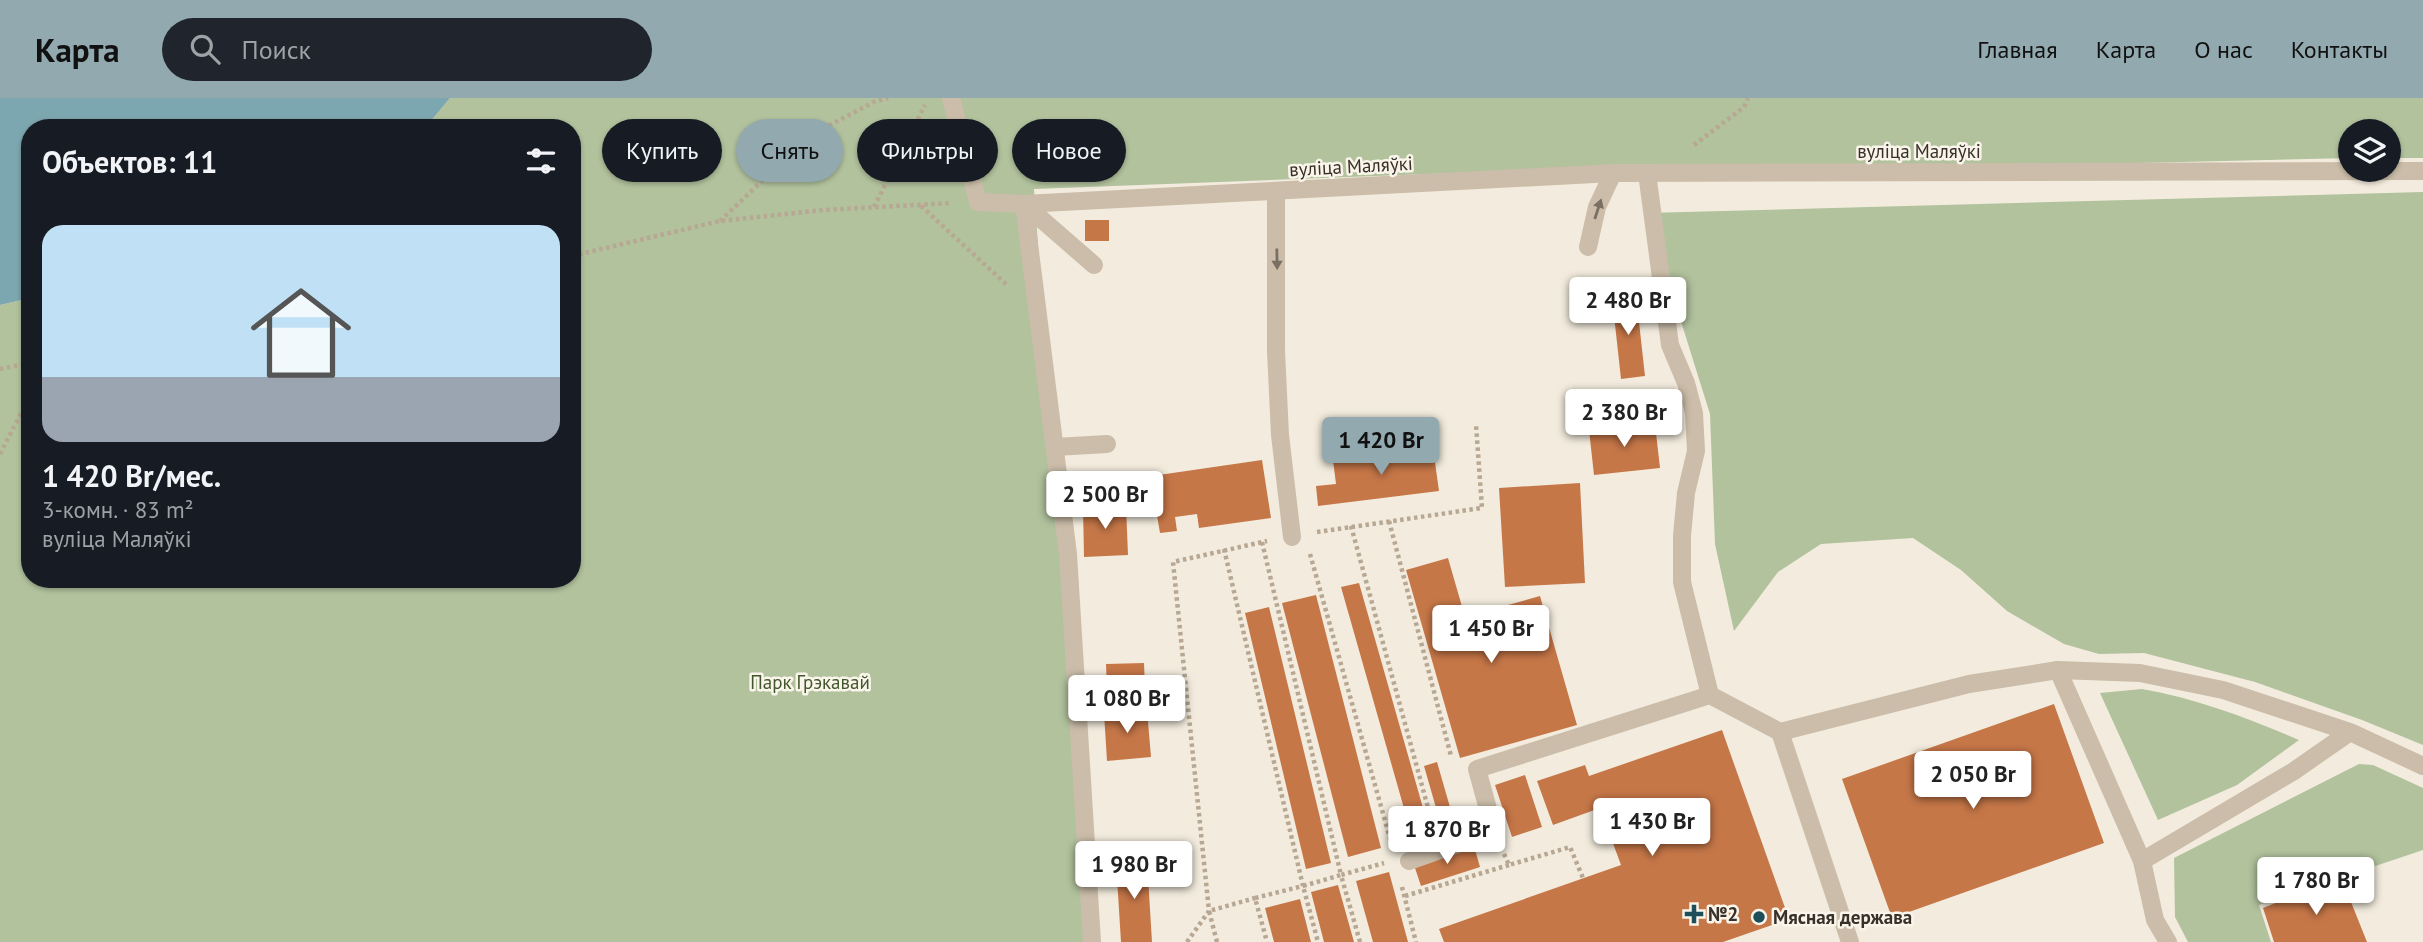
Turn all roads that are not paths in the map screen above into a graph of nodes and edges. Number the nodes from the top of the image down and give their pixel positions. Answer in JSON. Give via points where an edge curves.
{"nodes":[{"id":1,"x":951,"y":98,"type":"edge"},
{"id":2,"x":2423,"y":171,"type":"edge"},
{"id":3,"x":1613,"y":173,"type":"junction"},
{"id":4,"x":1647,"y":173,"type":"junction"},
{"id":5,"x":1276,"y":191,"type":"junction"},
{"id":6,"x":1024,"y":204,"type":"junction"},
{"id":7,"x":1588,"y":247,"type":"dead end"},
{"id":8,"x":1094,"y":265,"type":"dead end"},
{"id":9,"x":1107,"y":444,"type":"dead end"},
{"id":10,"x":1055,"y":447,"type":"junction"},
{"id":11,"x":1300,"y":541,"type":"road end"},
{"id":12,"x":2059,"y":670,"type":"junction"},
{"id":13,"x":1710,"y":695,"type":"junction"},
{"id":14,"x":1780,"y":732,"type":"junction"},
{"id":15,"x":2350,"y":732,"type":"junction"},
{"id":16,"x":2423,"y":766,"type":"edge"},
{"id":17,"x":1402,"y":860,"type":"road end"},
{"id":18,"x":2142,"y":861,"type":"junction"},
{"id":19,"x":1092,"y":942,"type":"edge"},
{"id":20,"x":1850,"y":942,"type":"edge"},
{"id":21,"x":2168,"y":942,"type":"edge"}],
"edges":[{"from":1,"to":6,"type":"street","name":"вуліца Маляўкі","via":[[978,202]]},
{"from":2,"to":4,"type":"street","name":"вуліца Маляўкі"},
{"from":3,"to":4,"type":"street","name":"вуліца Маляўкі"},
{"from":3,"to":5,"type":"street","name":"вуліца Маляўкі"},
{"from":7,"to":3,"type":"street","one_way":true,"via":[[1597,208]]},
{"from":4,"to":13,"type":"street","via":[[1670,345],[1694,413],[1696,451],[1686,493],[1682,582]]},
{"from":5,"to":6,"type":"street","name":"вуліца Маляўкі"},
{"from":5,"to":11,"type":"street","one_way":true,"via":[[1280,435]]},
{"from":6,"to":8,"type":"street"},
{"from":6,"to":10,"type":"street"},
{"from":9,"to":10,"type":"street"},
{"from":10,"to":19,"type":"street","via":[[1068,554]]},
{"from":12,"to":14,"type":"street","via":[[1969,684]]},
{"from":12,"to":15,"type":"street","via":[[2140,673],[2222,690]]},
{"from":12,"to":18,"type":"street"},
{"from":13,"to":14,"type":"street"},
{"from":13,"to":17,"type":"street","via":[[1476,769],[1494,831]]},
{"from":14,"to":20,"type":"street"},
{"from":15,"to":16,"type":"street"},
{"from":15,"to":18,"type":"street","via":[[2294,771]]},
{"from":18,"to":21,"type":"street","via":[[2155,920]]}]}
